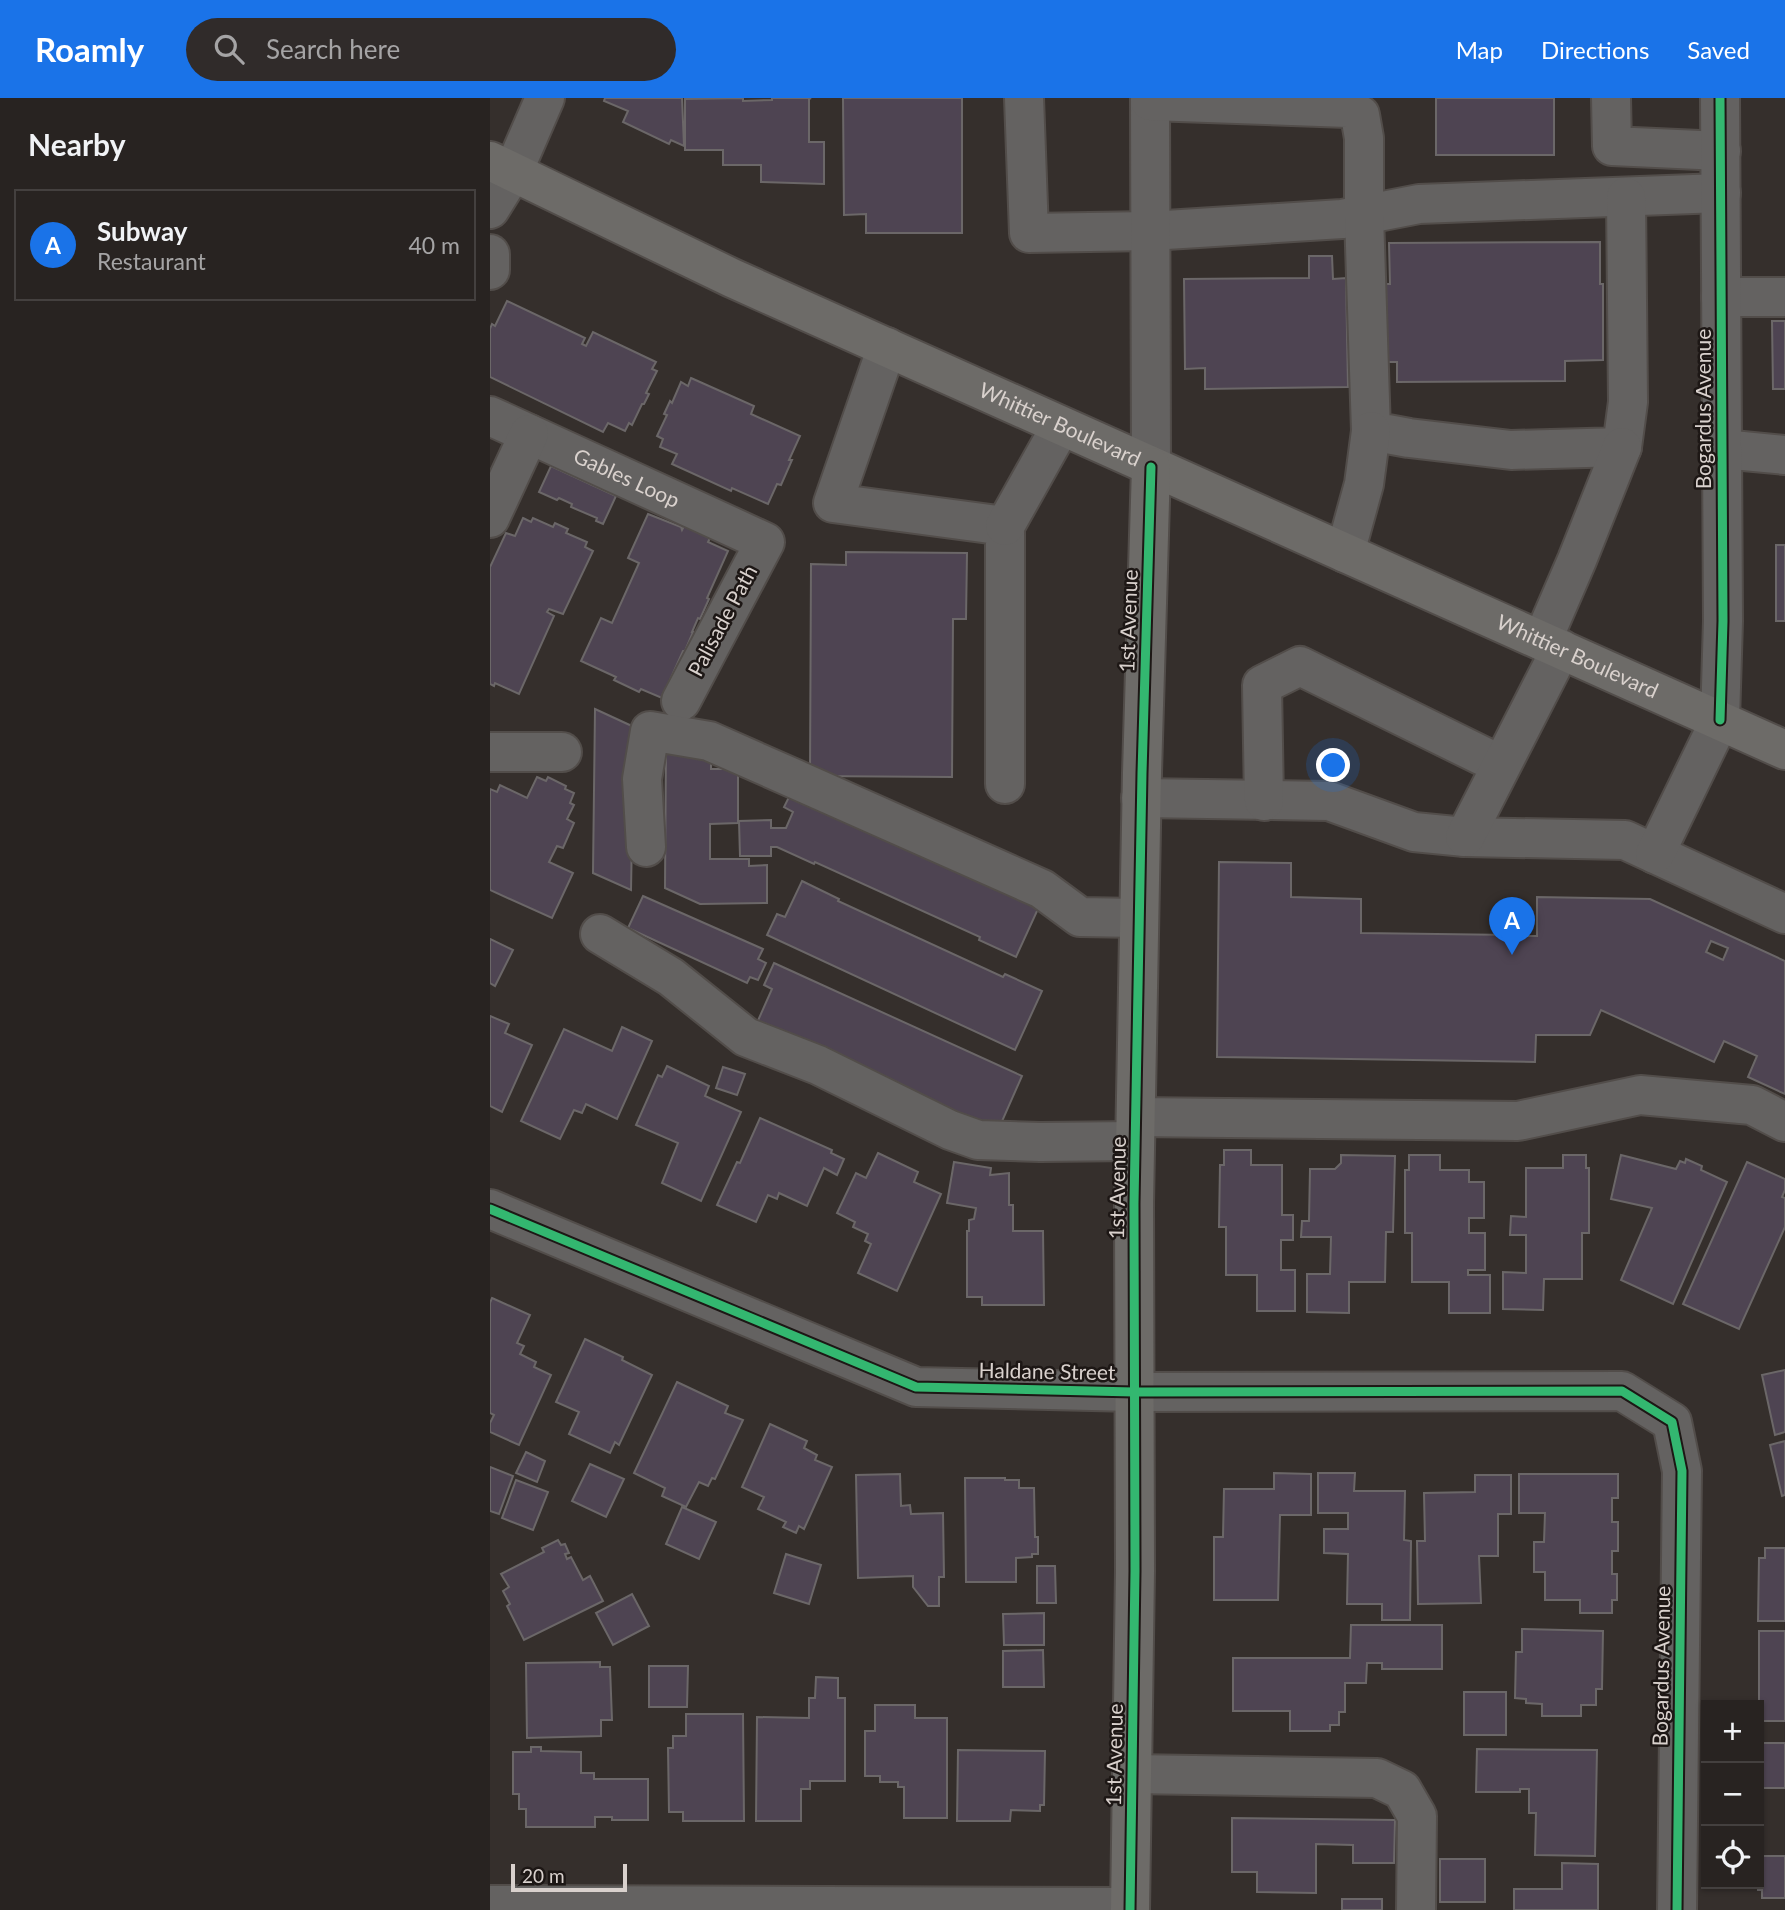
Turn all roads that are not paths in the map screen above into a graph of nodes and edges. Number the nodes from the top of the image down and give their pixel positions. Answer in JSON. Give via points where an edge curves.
{"nodes":[{"id":1,"x":545,"y":98,"type":"edge"},
{"id":2,"x":1024,"y":98,"type":"edge"},
{"id":3,"x":1611,"y":98,"type":"edge"},
{"id":4,"x":1720,"y":98,"type":"edge"},
{"id":5,"x":1150,"y":99,"type":"edge"},
{"id":6,"x":1721,"y":151,"type":"junction"},
{"id":7,"x":502,"y":167,"type":"edge"},
{"id":8,"x":1721,"y":193,"type":"junction"},
{"id":9,"x":1626,"y":197,"type":"junction"},
{"id":10,"x":490,"y":209,"type":"edge"},
{"id":11,"x":1364,"y":215,"type":"junction"},
{"id":12,"x":1150,"y":231,"type":"junction"},
{"id":13,"x":490,"y":254,"type":"edge"},
{"id":14,"x":490,"y":270,"type":"edge"},
{"id":15,"x":1721,"y":297,"type":"junction"},
{"id":16,"x":1785,"y":297,"type":"edge"},
{"id":17,"x":887,"y":348,"type":"junction"},
{"id":18,"x":490,"y":416,"type":"edge"},
{"id":19,"x":1061,"y":426,"type":"junction"},
{"id":20,"x":1371,"y":431,"type":"junction"},
{"id":21,"x":529,"y":434,"type":"junction"},
{"id":22,"x":1622,"y":447,"type":"junction"},
{"id":23,"x":1722,"y":449,"type":"junction"},
{"id":24,"x":1785,"y":455,"type":"edge"},
{"id":25,"x":1151,"y":467,"type":"junction"},
{"id":26,"x":490,"y":518,"type":"edge"},
{"id":27,"x":1005,"y":526,"type":"junction"},
{"id":28,"x":765,"y":542,"type":"joint"},
{"id":29,"x":1345,"y":553,"type":"junction"},
{"id":30,"x":1552,"y":645,"type":"junction"},
{"id":31,"x":681,"y":701,"type":"dead end"},
{"id":32,"x":1720,"y":719,"type":"junction"},
{"id":33,"x":1785,"y":750,"type":"edge"},
{"id":34,"x":490,"y":752,"type":"edge"},
{"id":35,"x":562,"y":752,"type":"dead end"},
{"id":36,"x":1502,"y":765,"type":"junction"},
{"id":37,"x":1005,"y":784,"type":"dead end"},
{"id":38,"x":1141,"y":798,"type":"junction"},
{"id":39,"x":1264,"y":801,"type":"junction"},
{"id":40,"x":1465,"y":837,"type":"junction"},
{"id":41,"x":646,"y":846,"type":"dead end"},
{"id":42,"x":1655,"y":854,"type":"junction"},
{"id":43,"x":1785,"y":914,"type":"edge"},
{"id":44,"x":1139,"y":918,"type":"junction"},
{"id":45,"x":600,"y":934,"type":"dead end"},
{"id":46,"x":1785,"y":1122,"type":"edge"},
{"id":47,"x":1136,"y":1129,"type":"junction"},
{"id":48,"x":490,"y":1209,"type":"edge"},
{"id":49,"x":1134,"y":1392,"type":"junction"},
{"id":50,"x":1672,"y":1422,"type":"joint"},
{"id":51,"x":1132,"y":1774,"type":"junction"},
{"id":52,"x":490,"y":1905,"type":"edge"},
{"id":53,"x":1130,"y":1909,"type":"edge"},
{"id":54,"x":1416,"y":1910,"type":"edge"},
{"id":55,"x":1677,"y":1910,"type":"edge"}],
"edges":[{"from":1,"to":7,"type":"street"},
{"from":2,"to":12,"type":"street","via":[[1028,233]]},
{"from":3,"to":6,"type":"street","via":[[1612,146]]},
{"from":4,"to":6,"type":"street","name":"Bogardus Avenue"},
{"from":5,"to":11,"type":"street","via":[[1348,108],[1360,115],[1364,138]]},
{"from":5,"to":12,"type":"street"},
{"from":6,"to":8,"type":"street","name":"Bogardus Avenue"},
{"from":7,"to":10,"type":"street"},
{"from":7,"to":17,"type":"main road","name":"Whittier Boulevard"},
{"from":8,"to":9,"type":"street"},
{"from":8,"to":15,"type":"street","name":"Bogardus Avenue"},
{"from":9,"to":11,"type":"street","via":[[1419,204]]},
{"from":9,"to":22,"type":"street","via":[[1628,402]]},
{"from":11,"to":12,"type":"street"},
{"from":11,"to":20,"type":"street"},
{"from":12,"to":25,"type":"street"},
{"from":13,"to":14,"type":"street"},
{"from":15,"to":16,"type":"street"},
{"from":15,"to":23,"type":"street","name":"Bogardus Avenue"},
{"from":17,"to":19,"type":"main road","name":"Whittier Boulevard"},
{"from":17,"to":27,"type":"street","via":[[833,503]]},
{"from":18,"to":21,"type":"street","name":"Gables Loop"},
{"from":19,"to":25,"type":"main road","name":"Whittier Boulevard"},
{"from":19,"to":27,"type":"street"},
{"from":20,"to":22,"type":"street","via":[[1511,450]]},
{"from":20,"to":29,"type":"street","via":[[1364,484]]},
{"from":21,"to":26,"type":"street"},
{"from":21,"to":28,"type":"street","name":"Gables Loop"},
{"from":22,"to":30,"type":"street","via":[[1577,560]]},
{"from":23,"to":24,"type":"street"},
{"from":23,"to":32,"type":"street","name":"Bogardus Avenue"},
{"from":25,"to":29,"type":"main road","name":"Whittier Boulevard"},
{"from":25,"to":38,"type":"main road","name":"1st Avenue"},
{"from":27,"to":37,"type":"street"},
{"from":28,"to":31,"type":"street","name":"Palisade Path"},
{"from":29,"to":30,"type":"main road","name":"Whittier Boulevard"},
{"from":30,"to":32,"type":"main road","name":"Whittier Boulevard"},
{"from":30,"to":36,"type":"street"},
{"from":32,"to":33,"type":"main road","name":"Whittier Boulevard"},
{"from":32,"to":42,"type":"street"},
{"from":34,"to":35,"type":"street"},
{"from":36,"to":39,"type":"street","via":[[1300,666],[1262,685]]},
{"from":36,"to":40,"type":"street"},
{"from":38,"to":39,"type":"street"},
{"from":38,"to":44,"type":"main road","name":"1st Avenue"},
{"from":39,"to":40,"type":"street","via":[[1329,801],[1414,832]]},
{"from":40,"to":42,"type":"street","via":[[1625,840]]},
{"from":41,"to":44,"type":"street","via":[[642,779],[650,731],[709,741],[1042,889],[1080,918]]},
{"from":42,"to":43,"type":"street"},
{"from":44,"to":47,"type":"main road","name":"1st Avenue"},
{"from":45,"to":47,"type":"street","via":[[671,977],[746,1037],[818,1065],[950,1130],[978,1140],[1040,1142]]},
{"from":46,"to":47,"type":"street","via":[[1752,1105],[1640,1096],[1518,1121]]},
{"from":47,"to":49,"type":"main road","name":"1st Avenue"},
{"from":48,"to":49,"type":"street","name":"Haldane Street","via":[[916,1387]]},
{"from":49,"to":50,"type":"street","name":"Haldane Street","via":[[1622,1391]]},
{"from":49,"to":51,"type":"main road","name":"1st Avenue"},
{"from":50,"to":55,"type":"street","name":"Bogardus Avenue","via":[[1682,1471]]},
{"from":51,"to":53,"type":"main road","name":"1st Avenue"},
{"from":51,"to":54,"type":"street","via":[[1377,1778],[1402,1790],[1417,1816]]},
{"from":52,"to":53,"type":"street"}]}
